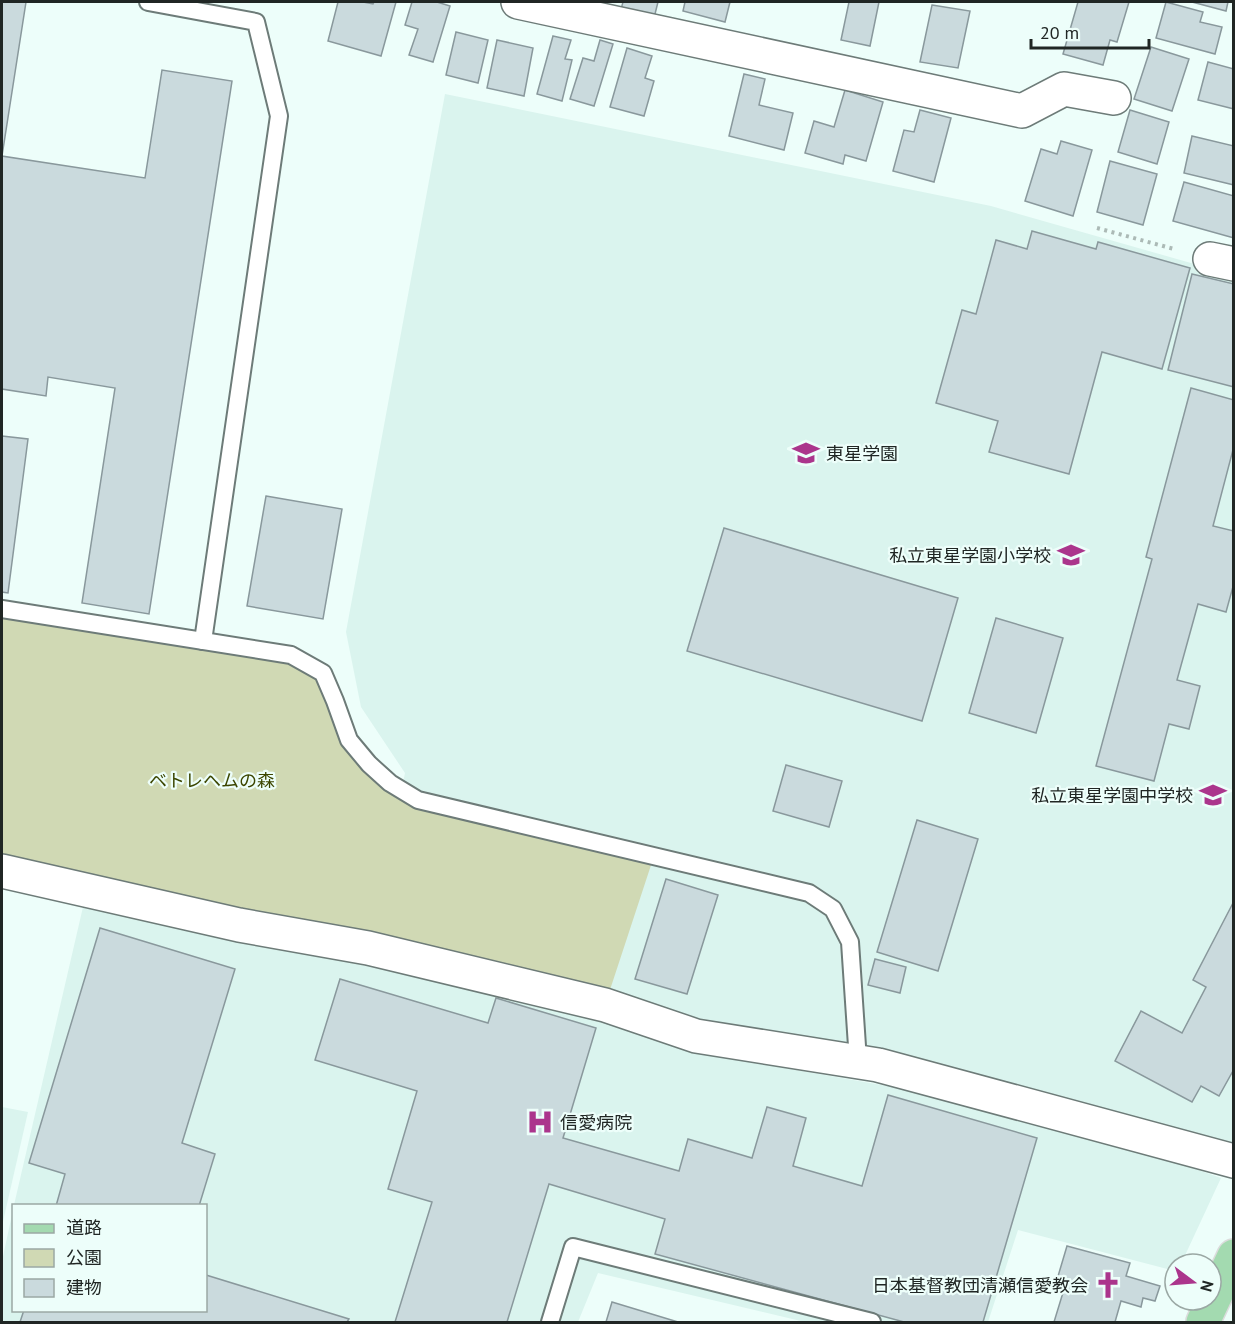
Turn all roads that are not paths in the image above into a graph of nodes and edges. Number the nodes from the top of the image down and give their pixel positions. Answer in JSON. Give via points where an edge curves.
{"nodes":[{"id":1,"x":148,"y":2,"type":"edge"},
{"id":2,"x":519,"y":2,"type":"edge"},
{"id":3,"x":580,"y":8,"type":"edge"},
{"id":4,"x":1114,"y":98,"type":"dead end"},
{"id":5,"x":2,"y":609,"type":"edge"},
{"id":6,"x":203,"y":641,"type":"junction"},
{"id":7,"x":2,"y":871,"type":"edge"},
{"id":8,"x":858,"y":1062,"type":"junction"},
{"id":9,"x":1233,"y":1161,"type":"edge"},
{"id":10,"x":1233,"y":1256,"type":"edge"},
{"id":11,"x":550,"y":1323,"type":"edge"},
{"id":12,"x":872,"y":1323,"type":"edge"},
{"id":13,"x":1203,"y":1323,"type":"edge"}],
"edges":[{"from":1,"to":6,"type":"lane","via":[[256,22],[279,116]]},
{"from":2,"to":3,"type":"street"},
{"from":3,"to":4,"type":"street","via":[[1022,111],[1065,89]]},
{"from":5,"to":6,"type":"lane"},
{"from":6,"to":8,"type":"lane","via":[[291,655],[323,673],[349,741],[390,783],[418,800],[809,893],[833,909],[850,942]]},
{"from":7,"to":8,"type":"street","via":[[239,925],[368,948],[605,1005],[696,1036]]},
{"from":8,"to":9,"type":"street"},
{"from":10,"to":13,"type":"main road"},
{"from":11,"to":12,"type":"lane","via":[[573,1247]]}]}
